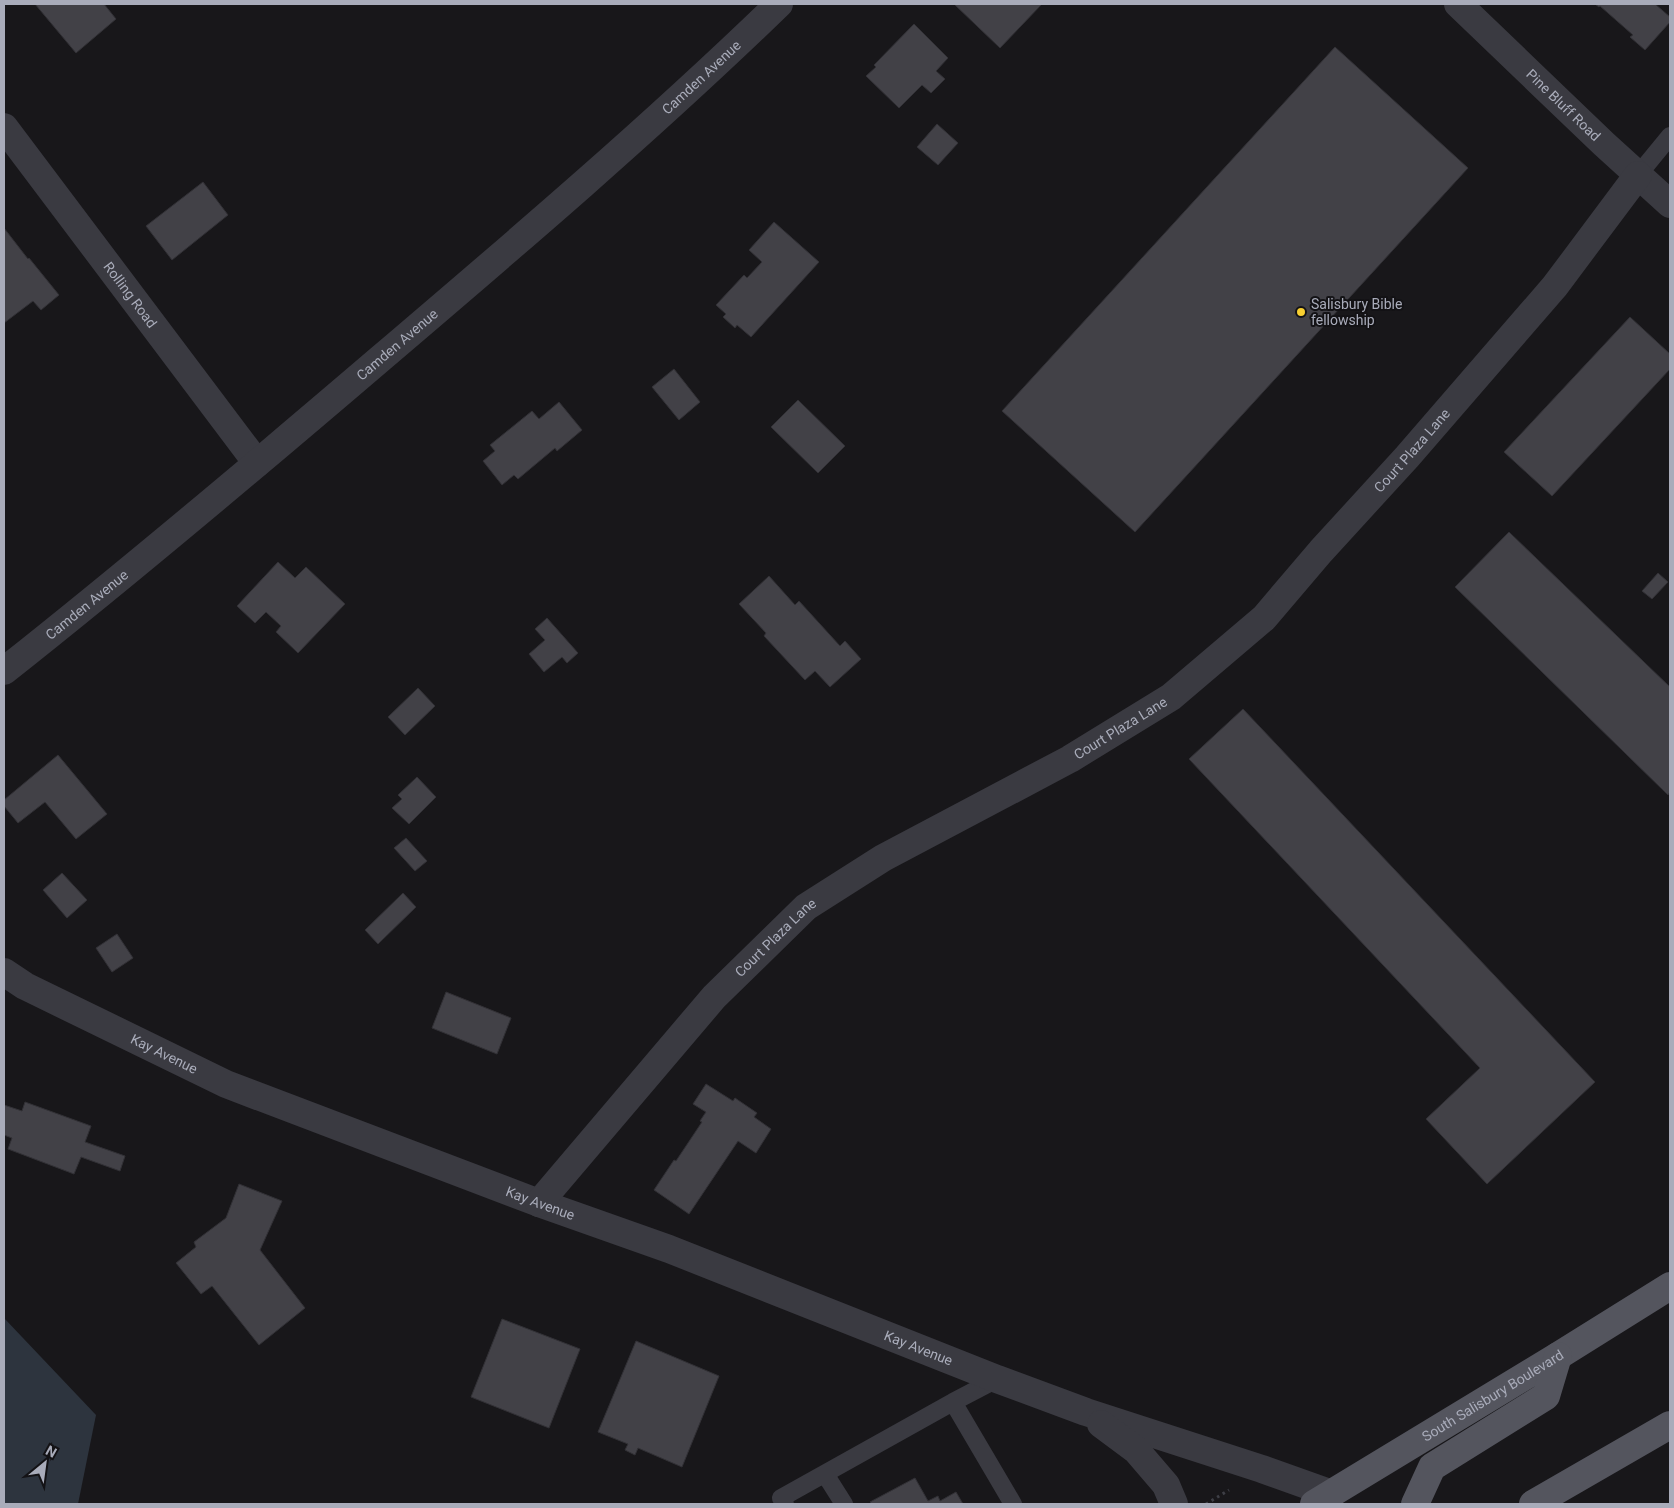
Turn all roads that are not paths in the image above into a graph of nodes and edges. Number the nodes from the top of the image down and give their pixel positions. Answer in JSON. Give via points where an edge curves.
{"nodes":[{"id":1,"x":778,"y":4,"type":"edge"},
{"id":2,"x":1458,"y":4,"type":"edge"},
{"id":3,"x":4,"y":127,"type":"edge"},
{"id":4,"x":1670,"y":136,"type":"edge"},
{"id":5,"x":1638,"y":175,"type":"junction"},
{"id":6,"x":1670,"y":204,"type":"edge"},
{"id":7,"x":257,"y":463,"type":"junction"},
{"id":8,"x":4,"y":671,"type":"edge"},
{"id":9,"x":4,"y":972,"type":"edge"},
{"id":10,"x":539,"y":1203,"type":"junction"},
{"id":11,"x":1670,"y":1286,"type":"edge"},
{"id":12,"x":1558,"y":1356,"type":"junction"},
{"id":13,"x":997,"y":1380,"type":"junction"},
{"id":14,"x":953,"y":1402,"type":"junction"},
{"id":15,"x":1086,"y":1412,"type":"junction"},
{"id":16,"x":1670,"y":1425,"type":"edge"},
{"id":17,"x":825,"y":1474,"type":"junction"},
{"id":18,"x":1327,"y":1501,"type":"edge"},
{"id":19,"x":1537,"y":1503,"type":"edge"},
{"id":20,"x":785,"y":1504,"type":"edge"},
{"id":21,"x":844,"y":1504,"type":"edge"},
{"id":22,"x":1013,"y":1504,"type":"edge"},
{"id":23,"x":1174,"y":1504,"type":"edge"},
{"id":24,"x":1415,"y":1504,"type":"edge"}],
"edges":[{"from":1,"to":7,"type":"street","name":"Camden Avenue","via":[[581,186]]},
{"from":2,"to":5,"type":"street","name":"Pine Bluff Road"},
{"from":3,"to":7,"type":"street","name":"Rolling Road"},
{"from":4,"to":5,"type":"lane"},
{"from":5,"to":6,"type":"street","name":"Pine Bluff Road"},
{"from":5,"to":10,"type":"street","name":"Court Plaza Lane","via":[[1555,286],[1264,618],[1171,697],[1070,759],[883,858],[806,907],[714,997]]},
{"from":7,"to":8,"type":"street","name":"Camden Avenue"},
{"from":9,"to":10,"type":"street","name":"Kay Avenue","via":[[25,986],[226,1084]]},
{"from":10,"to":13,"type":"street","name":"Kay Avenue","via":[[669,1250]]},
{"from":11,"to":12,"type":"main road","name":"South Salisbury Boulevard"},
{"from":12,"to":18,"type":"main road","name":"South Salisbury Boulevard"},
{"from":12,"to":24,"type":"main road","via":[[1546,1396],[1432,1467]]},
{"from":13,"to":14,"type":"lane"},
{"from":13,"to":15,"type":"street","name":"Kay Avenue"},
{"from":14,"to":17,"type":"lane"},
{"from":14,"to":22,"type":"lane"},
{"from":15,"to":18,"type":"street","name":"Kay Avenue","via":[[1262,1469]]},
{"from":15,"to":23,"type":"street","name":"Kay Avenue","via":[[1136,1450],[1166,1485]]},
{"from":16,"to":19,"type":"main road"},
{"from":17,"to":20,"type":"lane","via":[[781,1498]]},
{"from":17,"to":21,"type":"lane"}]}
